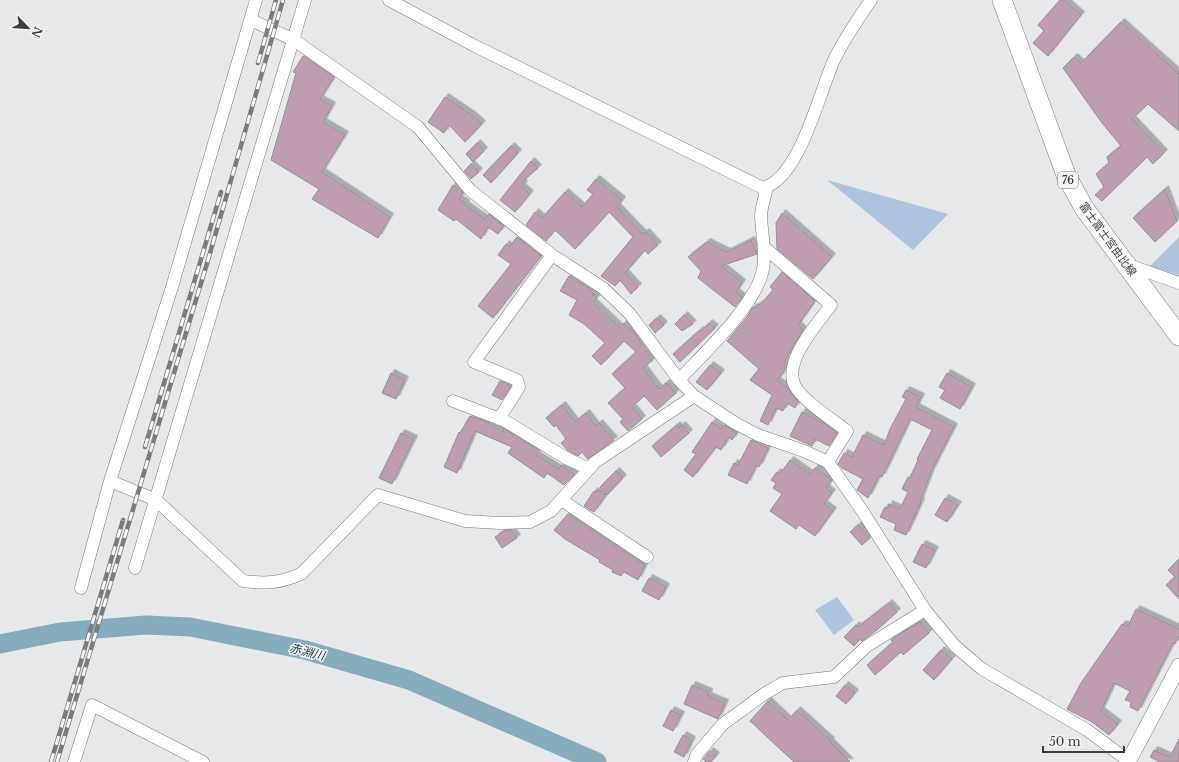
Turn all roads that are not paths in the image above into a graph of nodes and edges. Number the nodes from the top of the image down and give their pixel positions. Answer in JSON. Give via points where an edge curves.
{"nodes":[{"id":1,"x":256,"y":0,"type":"edge"},
{"id":2,"x":305,"y":0,"type":"edge"},
{"id":3,"x":389,"y":0,"type":"edge"},
{"id":4,"x":871,"y":0,"type":"edge"},
{"id":5,"x":1002,"y":0,"type":"edge"},
{"id":6,"x":251,"y":20,"type":"junction"},
{"id":7,"x":294,"y":40,"type":"junction"},
{"id":8,"x":767,"y":187,"type":"junction"},
{"id":9,"x":764,"y":247,"type":"junction"},
{"id":10,"x":552,"y":255,"type":"junction"},
{"id":11,"x":1125,"y":263,"type":"junction"},
{"id":12,"x":1179,"y":283,"type":"edge"},
{"id":13,"x":1179,"y":336,"type":"edge"},
{"id":14,"x":679,"y":380,"type":"junction"},
{"id":15,"x":694,"y":396,"type":"junction"},
{"id":16,"x":453,"y":400,"type":"dead end"},
{"id":17,"x":499,"y":419,"type":"junction"},
{"id":18,"x":828,"y":462,"type":"junction"},
{"id":19,"x":589,"y":469,"type":"junction"},
{"id":20,"x":110,"y":481,"type":"junction"},
{"id":21,"x":156,"y":500,"type":"junction"},
{"id":22,"x":562,"y":501,"type":"junction"},
{"id":23,"x":647,"y":557,"type":"dead end"},
{"id":24,"x":135,"y":568,"type":"dead end"},
{"id":25,"x":81,"y":588,"type":"dead end"},
{"id":26,"x":925,"y":610,"type":"junction"},
{"id":27,"x":1179,"y":666,"type":"edge"},
{"id":28,"x":74,"y":762,"type":"edge"},
{"id":29,"x":203,"y":762,"type":"edge"},
{"id":30,"x":694,"y":762,"type":"edge"},
{"id":31,"x":1129,"y":762,"type":"edge"}],
"edges":[{"from":1,"to":6,"type":"street"},
{"from":2,"to":7,"type":"street"},
{"from":3,"to":8,"type":"street","via":[[475,46],[763,188]]},
{"from":4,"to":8,"type":"street","via":[[834,60],[793,160],[780,178]]},
{"from":5,"to":11,"type":"main road","name":"富士富士宮由比線","number":"76","via":[[1066,175],[1084,208]]},
{"from":6,"to":7,"type":"street"},
{"from":6,"to":20,"type":"street","via":[[172,287]]},
{"from":7,"to":10,"type":"street","via":[[418,127],[470,190]]},
{"from":7,"to":21,"type":"street"},
{"from":8,"to":9,"type":"street","via":[[761,216]]},
{"from":9,"to":14,"type":"street","via":[[763,269],[757,289],[746,306]]},
{"from":9,"to":18,"type":"street","via":[[831,304],[799,351],[793,367],[795,385],[805,397],[847,431]]},
{"from":10,"to":14,"type":"street","via":[[603,288],[630,314]]},
{"from":10,"to":17,"type":"street","via":[[474,362],[517,380],[519,387]]},
{"from":11,"to":12,"type":"street"},
{"from":11,"to":13,"type":"main road","name":"富士富士宮由比線","number":"76"},
{"from":14,"to":15,"type":"street"},
{"from":15,"to":18,"type":"street","via":[[747,429]]},
{"from":15,"to":19,"type":"street","via":[[595,462]]},
{"from":16,"to":17,"type":"street"},
{"from":17,"to":19,"type":"street"},
{"from":18,"to":26,"type":"street","via":[[864,512]]},
{"from":19,"to":22,"type":"street"},
{"from":20,"to":21,"type":"street"},
{"from":20,"to":25,"type":"street"},
{"from":21,"to":22,"type":"street","via":[[243,581],[262,583],[285,581],[301,574],[378,495],[465,521],[500,523],[530,522],[551,511]]},
{"from":21,"to":24,"type":"street"},
{"from":22,"to":23,"type":"street"},
{"from":26,"to":30,"type":"street","via":[[867,646],[834,677],[783,683],[764,694],[723,724],[697,754]]},
{"from":26,"to":31,"type":"street","via":[[955,646],[982,669],[1087,730]]},
{"from":27,"to":31,"type":"street"},
{"from":28,"to":29,"type":"street","via":[[92,705]]}]}
